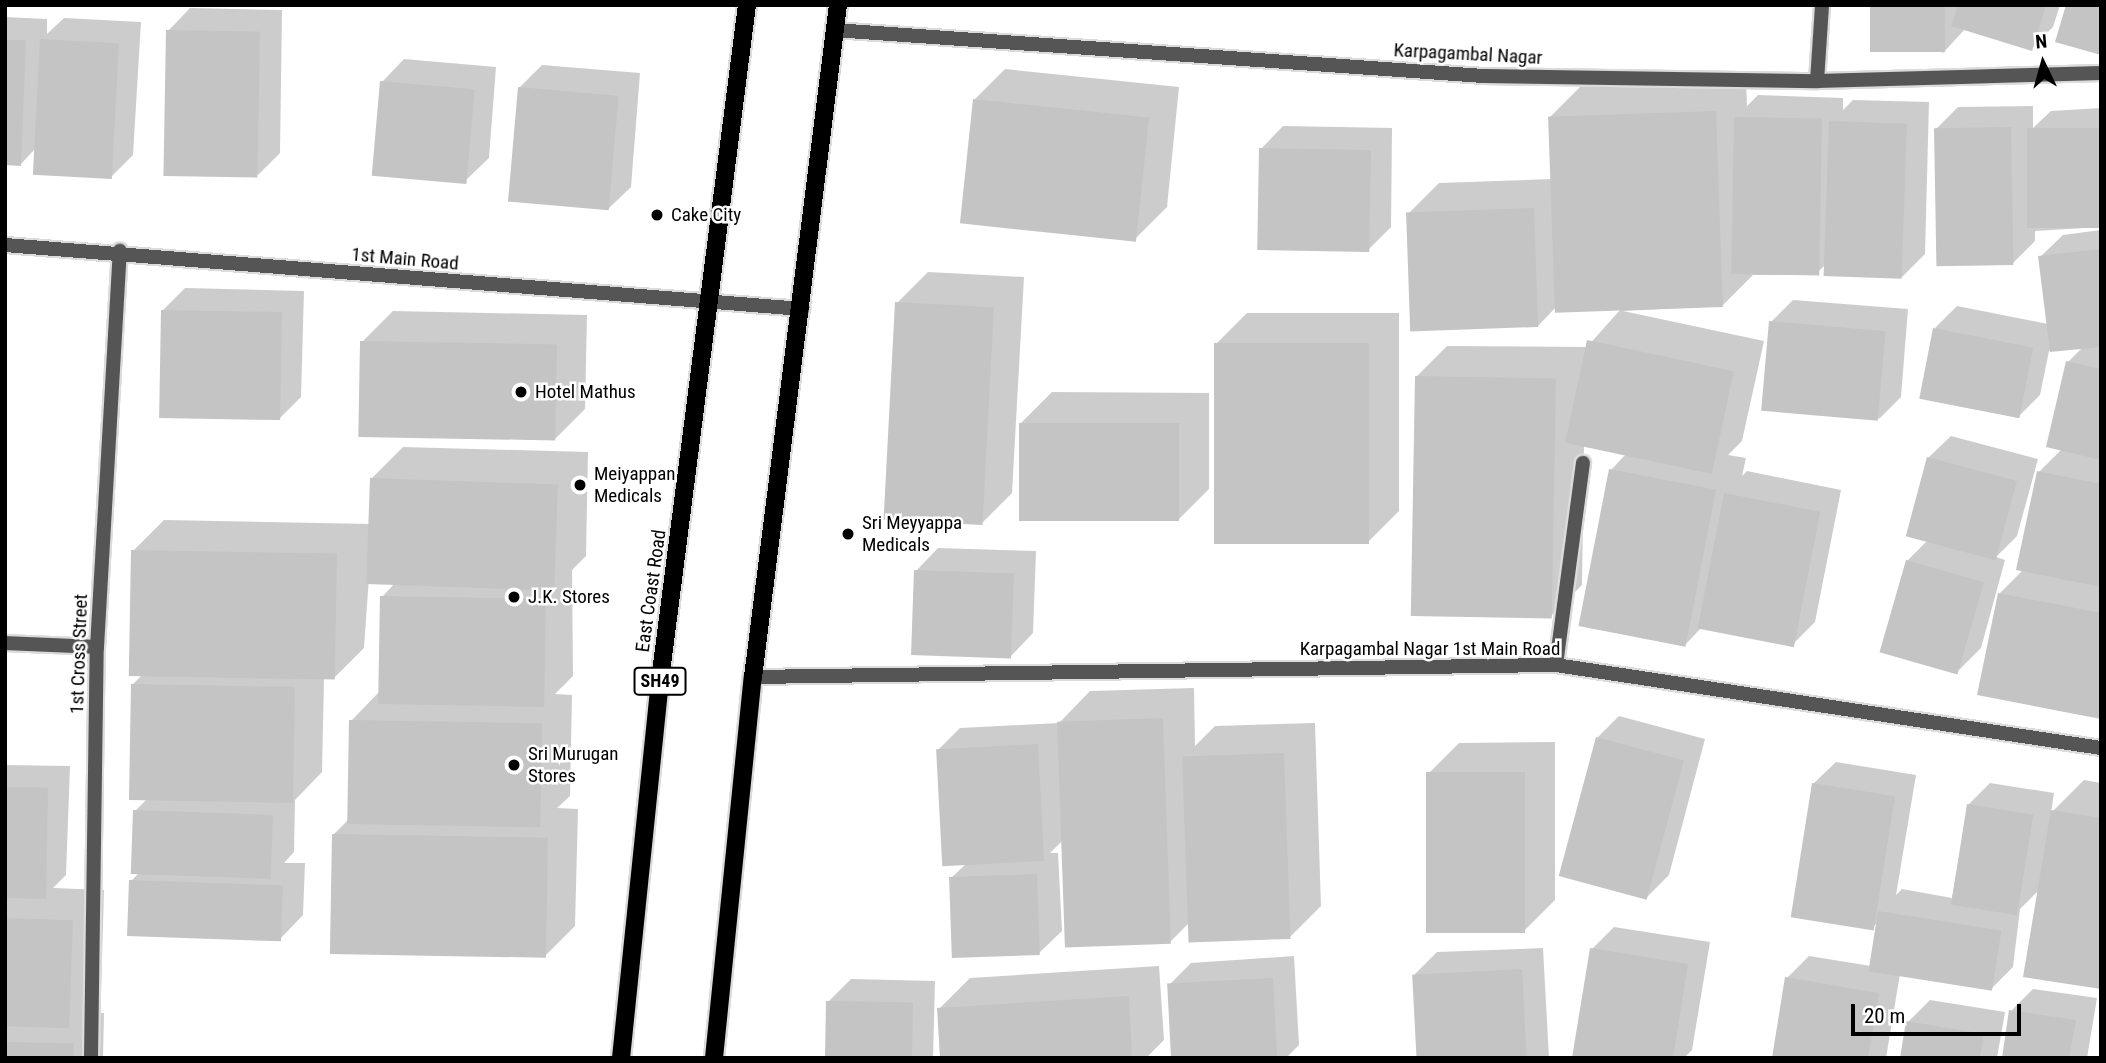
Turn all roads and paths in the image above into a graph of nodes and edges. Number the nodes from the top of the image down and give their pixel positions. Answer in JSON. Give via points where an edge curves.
{"nodes":[{"id":1,"x":747,"y":5,"type":"edge"},
{"id":2,"x":838,"y":5,"type":"edge"},
{"id":3,"x":1822,"y":5,"type":"edge"},
{"id":4,"x":834,"y":30,"type":"junction"},
{"id":5,"x":2101,"y":73,"type":"edge"},
{"id":6,"x":1817,"y":81,"type":"junction"},
{"id":7,"x":5,"y":245,"type":"edge"},
{"id":8,"x":120,"y":251,"type":"junction"},
{"id":9,"x":710,"y":305,"type":"junction"},
{"id":10,"x":802,"y":309,"type":"junction"},
{"id":11,"x":1583,"y":463,"type":"dead end"},
{"id":12,"x":5,"y":643,"type":"edge"},
{"id":13,"x":97,"y":647,"type":"junction"},
{"id":14,"x":1556,"y":665,"type":"junction"},
{"id":15,"x":753,"y":677,"type":"junction"},
{"id":16,"x":2101,"y":748,"type":"edge"},
{"id":17,"x":91,"y":1058,"type":"edge"},
{"id":18,"x":621,"y":1058,"type":"edge"},
{"id":19,"x":714,"y":1058,"type":"edge"}],
"edges":[{"from":1,"to":9,"type":"main road","name":"East Coast Road","number":"SH49"},
{"from":2,"to":4,"type":"main road"},
{"from":3,"to":6,"type":"street"},
{"from":4,"to":6,"type":"street","name":"Karpagambal Nagar","via":[[1484,76]]},
{"from":4,"to":10,"type":"main road"},
{"from":5,"to":6,"type":"street","name":"Karpagambal Nagar"},
{"from":7,"to":8,"type":"street","name":"1st Main Road"},
{"from":8,"to":9,"type":"street","name":"1st Main Road"},
{"from":8,"to":13,"type":"street","name":"1st Cross Street"},
{"from":9,"to":10,"type":"street","name":"1st Main Road"},
{"from":9,"to":18,"type":"main road","name":"East Coast Road","number":"SH49","via":[[659,688]]},
{"from":10,"to":15,"type":"main road"},
{"from":11,"to":14,"type":"street"},
{"from":12,"to":13,"type":"street"},
{"from":13,"to":17,"type":"street","name":"1st Cross Street"},
{"from":14,"to":15,"type":"street","name":"Karpagambal Nagar 1st Main Road"},
{"from":14,"to":16,"type":"street","name":"Karpagambal Nagar 1st Main Road"},
{"from":15,"to":19,"type":"main road"}]}
